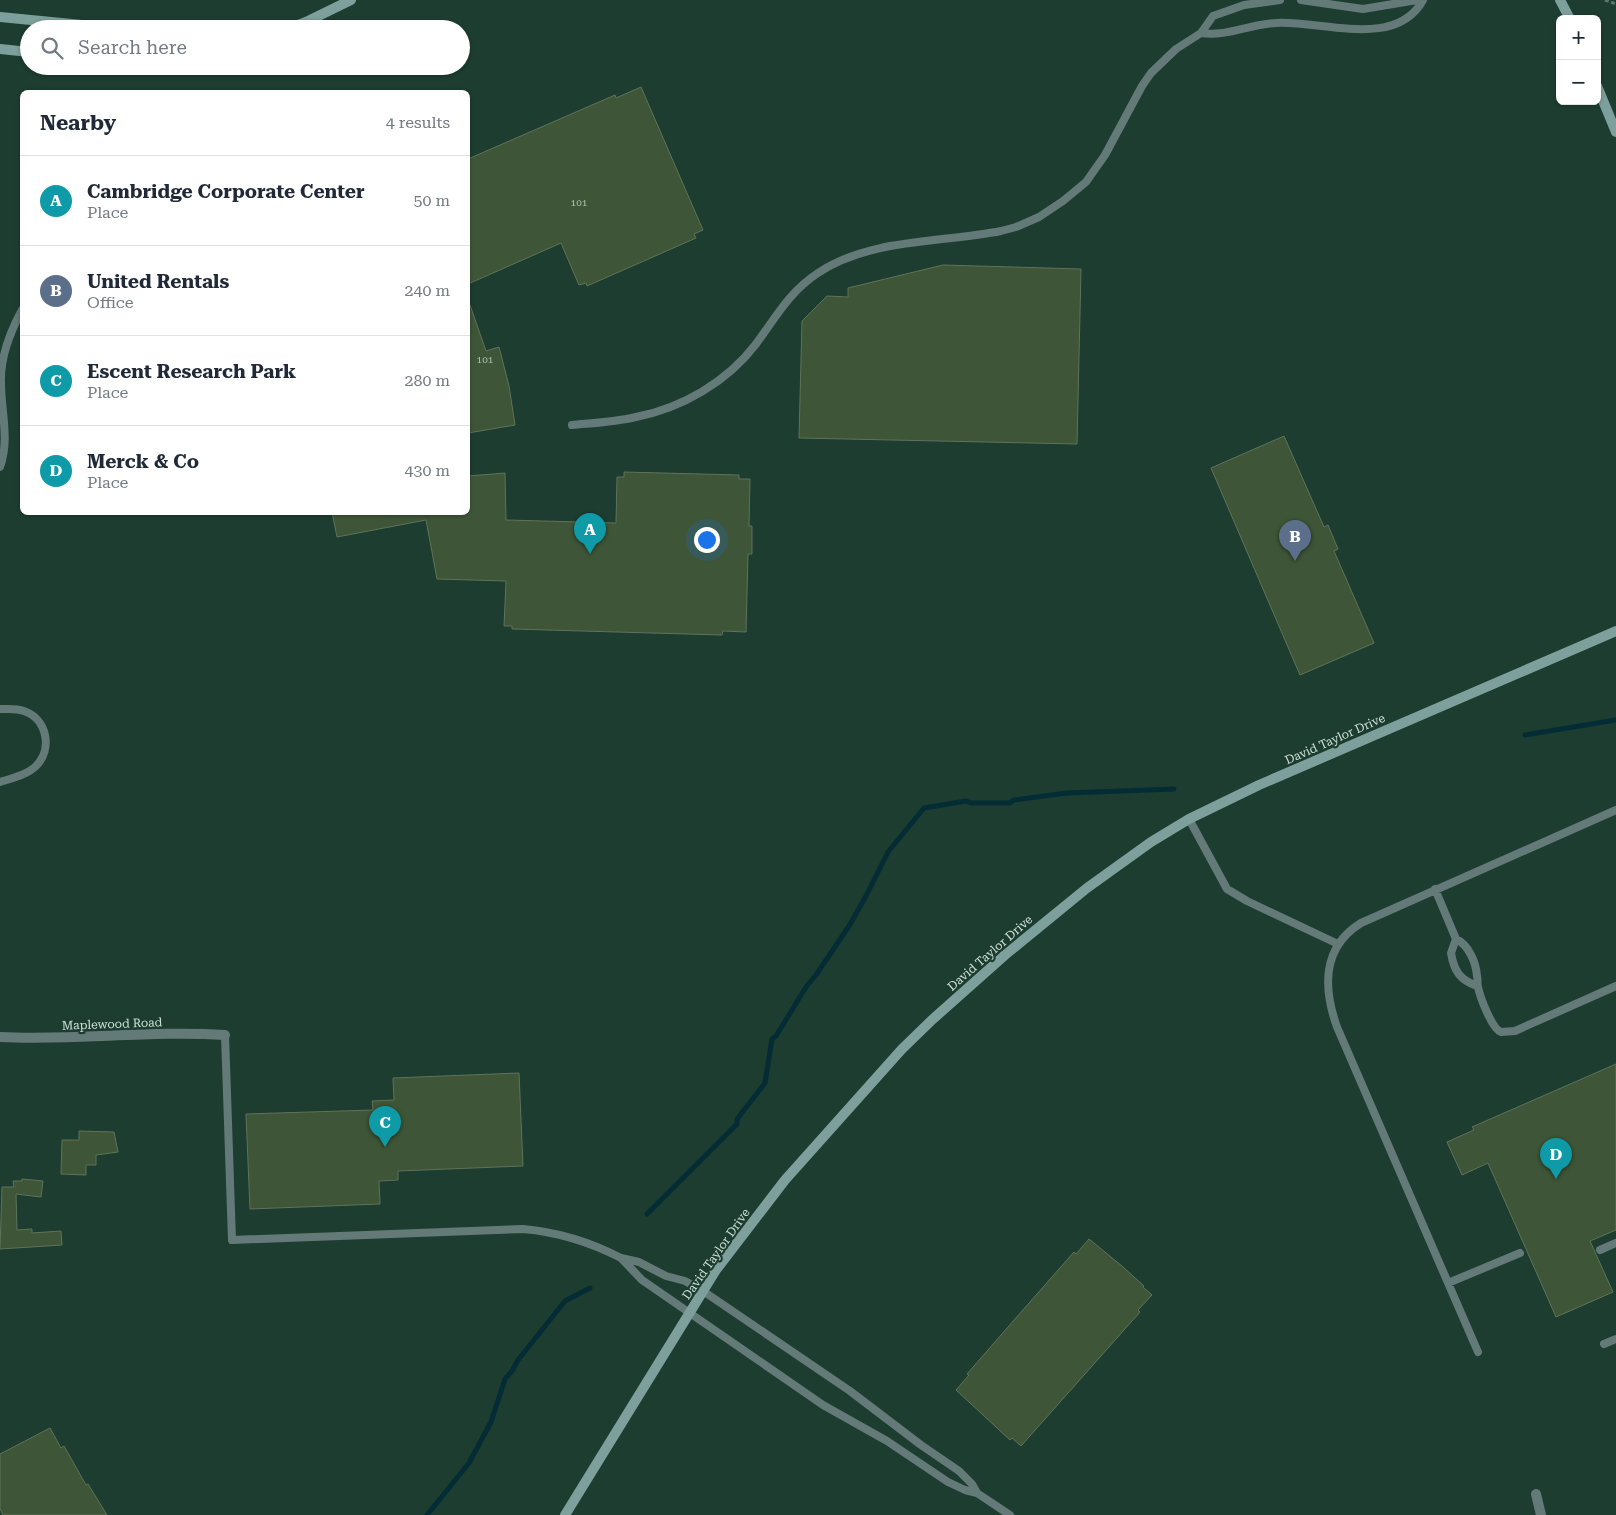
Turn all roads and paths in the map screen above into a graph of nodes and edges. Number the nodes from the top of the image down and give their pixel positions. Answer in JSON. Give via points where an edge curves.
{"nodes":[{"id":1,"x":351,"y":0,"type":"edge"},
{"id":2,"x":1280,"y":0,"type":"edge"},
{"id":3,"x":1301,"y":0,"type":"edge"},
{"id":4,"x":1417,"y":0,"type":"edge"},
{"id":5,"x":1423,"y":0,"type":"edge"},
{"id":6,"x":1560,"y":0,"type":"edge"},
{"id":7,"x":1607,"y":1,"type":"edge"},
{"id":8,"x":1616,"y":4,"type":"edge"},
{"id":9,"x":1568,"y":15,"type":"edge"},
{"id":10,"x":0,"y":17,"type":"edge"},
{"id":11,"x":31,"y":20,"type":"edge"},
{"id":12,"x":310,"y":20,"type":"edge"},
{"id":13,"x":1201,"y":33,"type":"junction"},
{"id":14,"x":0,"y":49,"type":"edge"},
{"id":15,"x":20,"y":51,"type":"edge"},
{"id":16,"x":1601,"y":96,"type":"edge"},
{"id":17,"x":1616,"y":132,"type":"edge"},
{"id":18,"x":20,"y":314,"type":"edge"},
{"id":19,"x":572,"y":425,"type":"dead end"},
{"id":20,"x":0,"y":467,"type":"edge"},
{"id":21,"x":1616,"y":631,"type":"edge"},
{"id":22,"x":0,"y":709,"type":"edge"},
{"id":23,"x":0,"y":782,"type":"edge"},
{"id":24,"x":1616,"y":810,"type":"edge"},
{"id":25,"x":1189,"y":819,"type":"junction"},
{"id":26,"x":1435,"y":889,"type":"junction"},
{"id":27,"x":1456,"y":939,"type":"junction"},
{"id":28,"x":1338,"y":944,"type":"junction"},
{"id":29,"x":1477,"y":986,"type":"junction"},
{"id":30,"x":1616,"y":986,"type":"edge"},
{"id":31,"x":225,"y":1035,"type":"joint"},
{"id":32,"x":0,"y":1037,"type":"edge"},
{"id":33,"x":1616,"y":1243,"type":"edge"},
{"id":34,"x":1600,"y":1250,"type":"dead end"},
{"id":35,"x":1520,"y":1253,"type":"dead end"},
{"id":36,"x":621,"y":1258,"type":"junction"},
{"id":37,"x":1448,"y":1283,"type":"junction"},
{"id":38,"x":703,"y":1291,"type":"junction"},
{"id":39,"x":690,"y":1313,"type":"junction"},
{"id":40,"x":1616,"y":1339,"type":"edge"},
{"id":41,"x":1604,"y":1344,"type":"dead end"},
{"id":42,"x":1478,"y":1352,"type":"dead end"},
{"id":43,"x":977,"y":1493,"type":"junction"},
{"id":44,"x":1536,"y":1494,"type":"dead end"},
{"id":45,"x":565,"y":1515,"type":"edge"},
{"id":46,"x":1010,"y":1515,"type":"edge"},
{"id":47,"x":1541,"y":1515,"type":"edge"}],
"edges":[{"from":1,"to":12,"type":"street"},
{"from":2,"to":13,"type":"lane","via":[[1220,13],[1210,19]]},
{"from":3,"to":4,"type":"lane","via":[[1363,9]]},
{"from":5,"to":13,"type":"lane","via":[[1410,16],[1392,25],[1372,29],[1276,23],[1218,35]]},
{"from":6,"to":9,"type":"street"},
{"from":7,"to":8,"type":"path"},
{"from":10,"to":11,"type":"street"},
{"from":13,"to":19,"type":"lane","via":[[1176,49],[1151,73],[1090,177],[1044,213],[1001,230],[880,248],[843,260],[803,284],[780,308],[741,362],[690,398],[640,416]]},
{"from":14,"to":15,"type":"street"},
{"from":16,"to":17,"type":"street"},
{"from":18,"to":20,"type":"lane","via":[[8,340],[1,370],[5,450]]},
{"from":21,"to":25,"type":"street","name":"David Taylor Drive","via":[[1259,785]]},
{"from":22,"to":23,"type":"lane","via":[[26,712],[40,725],[46,739],[45,750],[37,765]]},
{"from":24,"to":26,"type":"lane"},
{"from":25,"to":28,"type":"lane","via":[[1227,889]]},
{"from":25,"to":38,"type":"street","name":"David Taylor Drive","via":[[1087,888],[1004,955],[927,1025],[785,1180]]},
{"from":26,"to":27,"type":"lane"},
{"from":26,"to":28,"type":"lane","via":[[1361,923]]},
{"from":27,"to":29,"type":"lane","via":[[1468,949],[1476,969]]},
{"from":27,"to":29,"type":"lane","via":[[1451,953],[1458,974]]},
{"from":28,"to":37,"type":"lane","via":[[1327,979],[1332,1012]]},
{"from":29,"to":30,"type":"lane","via":[[1494,1028],[1505,1033]]},
{"from":31,"to":32,"type":"street","name":"Maplewood Road"},
{"from":31,"to":36,"type":"lane","via":[[232,1240],[523,1229],[590,1244]]},
{"from":33,"to":34,"type":"lane"},
{"from":35,"to":37,"type":"lane"},
{"from":36,"to":38,"type":"lane","via":[[639,1262]]},
{"from":36,"to":39,"type":"lane","via":[[642,1280]]},
{"from":37,"to":42,"type":"lane"},
{"from":38,"to":39,"type":"street","name":"David Taylor Drive"},
{"from":38,"to":43,"type":"lane","via":[[959,1471]]},
{"from":39,"to":43,"type":"lane","via":[[823,1405],[887,1441],[948,1482]]},
{"from":39,"to":45,"type":"street","name":"David Taylor Drive"},
{"from":40,"to":41,"type":"lane"},
{"from":43,"to":46,"type":"lane"},
{"from":44,"to":47,"type":"street"}]}
